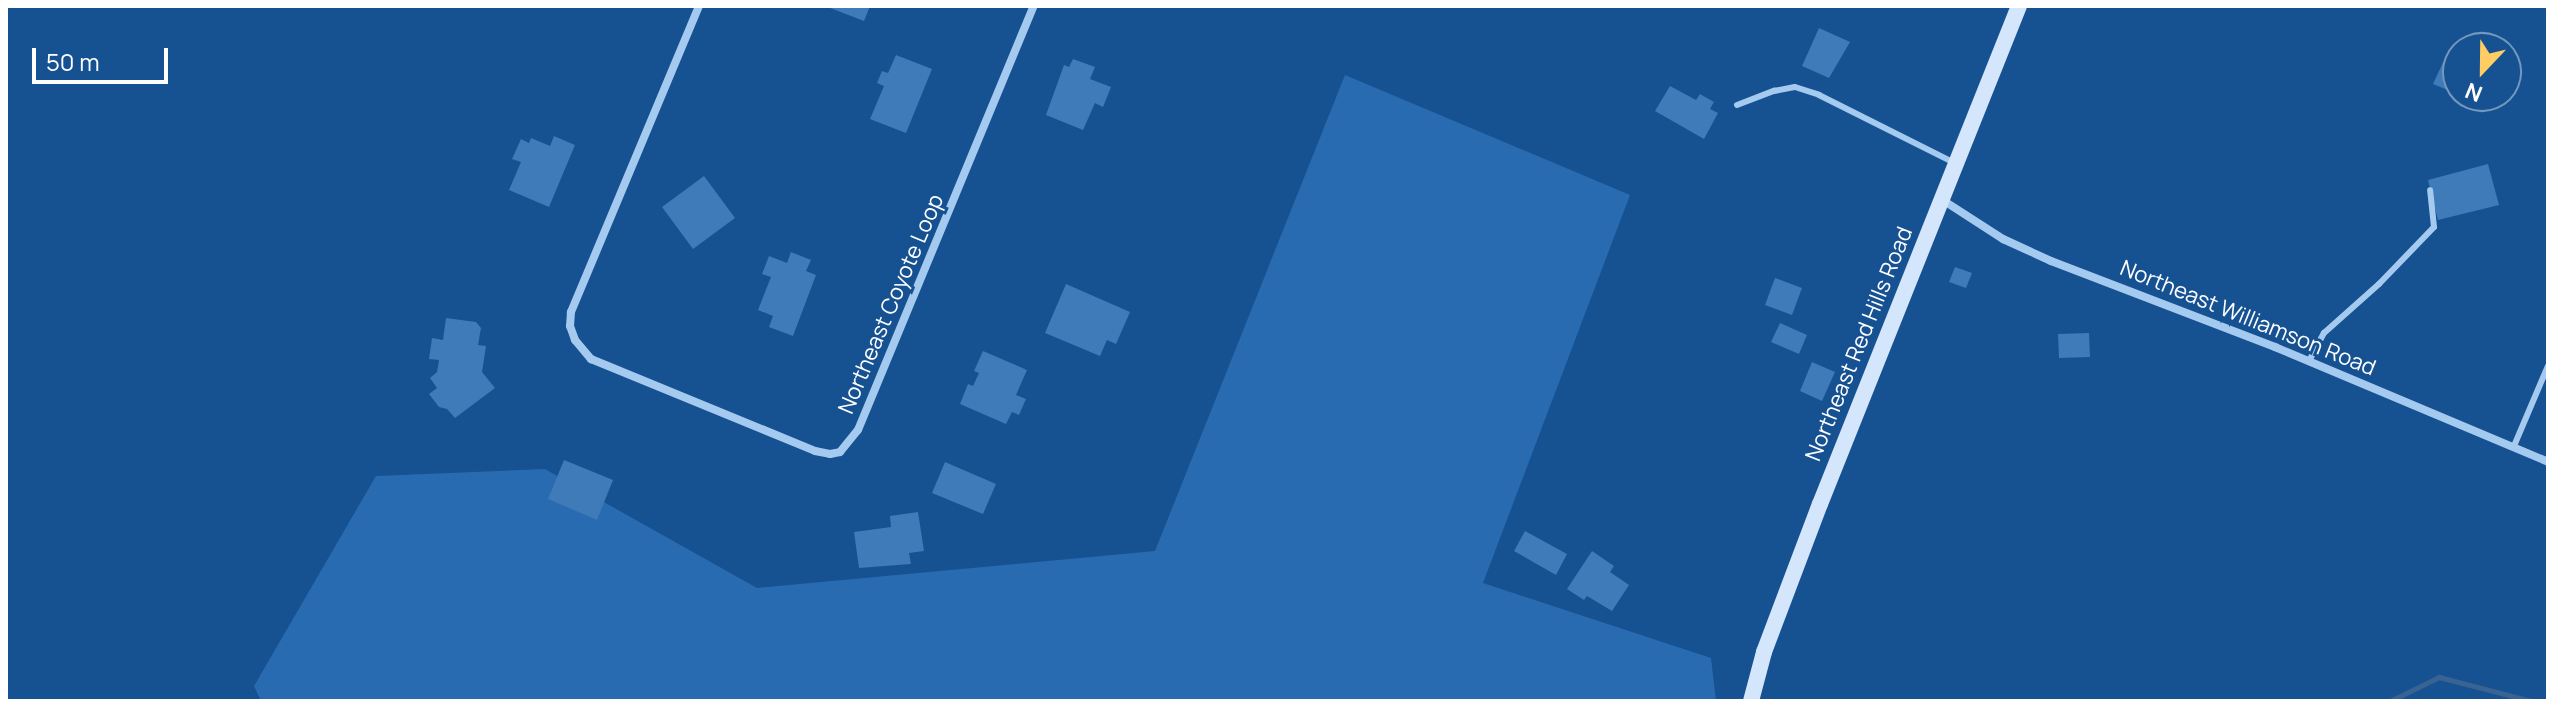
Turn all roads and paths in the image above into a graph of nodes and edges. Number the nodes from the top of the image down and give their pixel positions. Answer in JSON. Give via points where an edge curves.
{"nodes":[{"id":1,"x":699,"y":6,"type":"edge"},
{"id":2,"x":1034,"y":6,"type":"edge"},
{"id":3,"x":2019,"y":6,"type":"edge"},
{"id":4,"x":1737,"y":105,"type":"dead end"},
{"id":5,"x":1955,"y":163,"type":"junction"},
{"id":6,"x":2430,"y":190,"type":"dead end"},
{"id":7,"x":1940,"y":198,"type":"junction"},
{"id":8,"x":2309,"y":361,"type":"junction"},
{"id":9,"x":2548,"y":366,"type":"edge"},
{"id":10,"x":2514,"y":446,"type":"junction"},
{"id":11,"x":2548,"y":462,"type":"edge"},
{"id":12,"x":1751,"y":701,"type":"edge"}],
"edges":[{"from":1,"to":2,"type":"street","name":"Northeast Coyote Loop","via":[[571,312],[570,326],[591,359],[830,454],[840,452],[858,430]]},
{"from":3,"to":5,"type":"street","name":"Northeast Red Hills Road"},
{"from":4,"to":5,"type":"lane","via":[[1795,87]]},
{"from":5,"to":7,"type":"street","name":"Northeast Red Hills Road"},
{"from":6,"to":8,"type":"lane","via":[[2434,227],[2324,333]]},
{"from":7,"to":8,"type":"street","name":"Northeast Williamson Road","via":[[2003,239],[2051,261]]},
{"from":7,"to":12,"type":"street","name":"Northeast Red Hills Road","via":[[1764,652]]},
{"from":8,"to":10,"type":"street","name":"Northeast Williamson Road"},
{"from":9,"to":10,"type":"lane"},
{"from":10,"to":11,"type":"street","name":"Northeast Williamson Road"}]}
